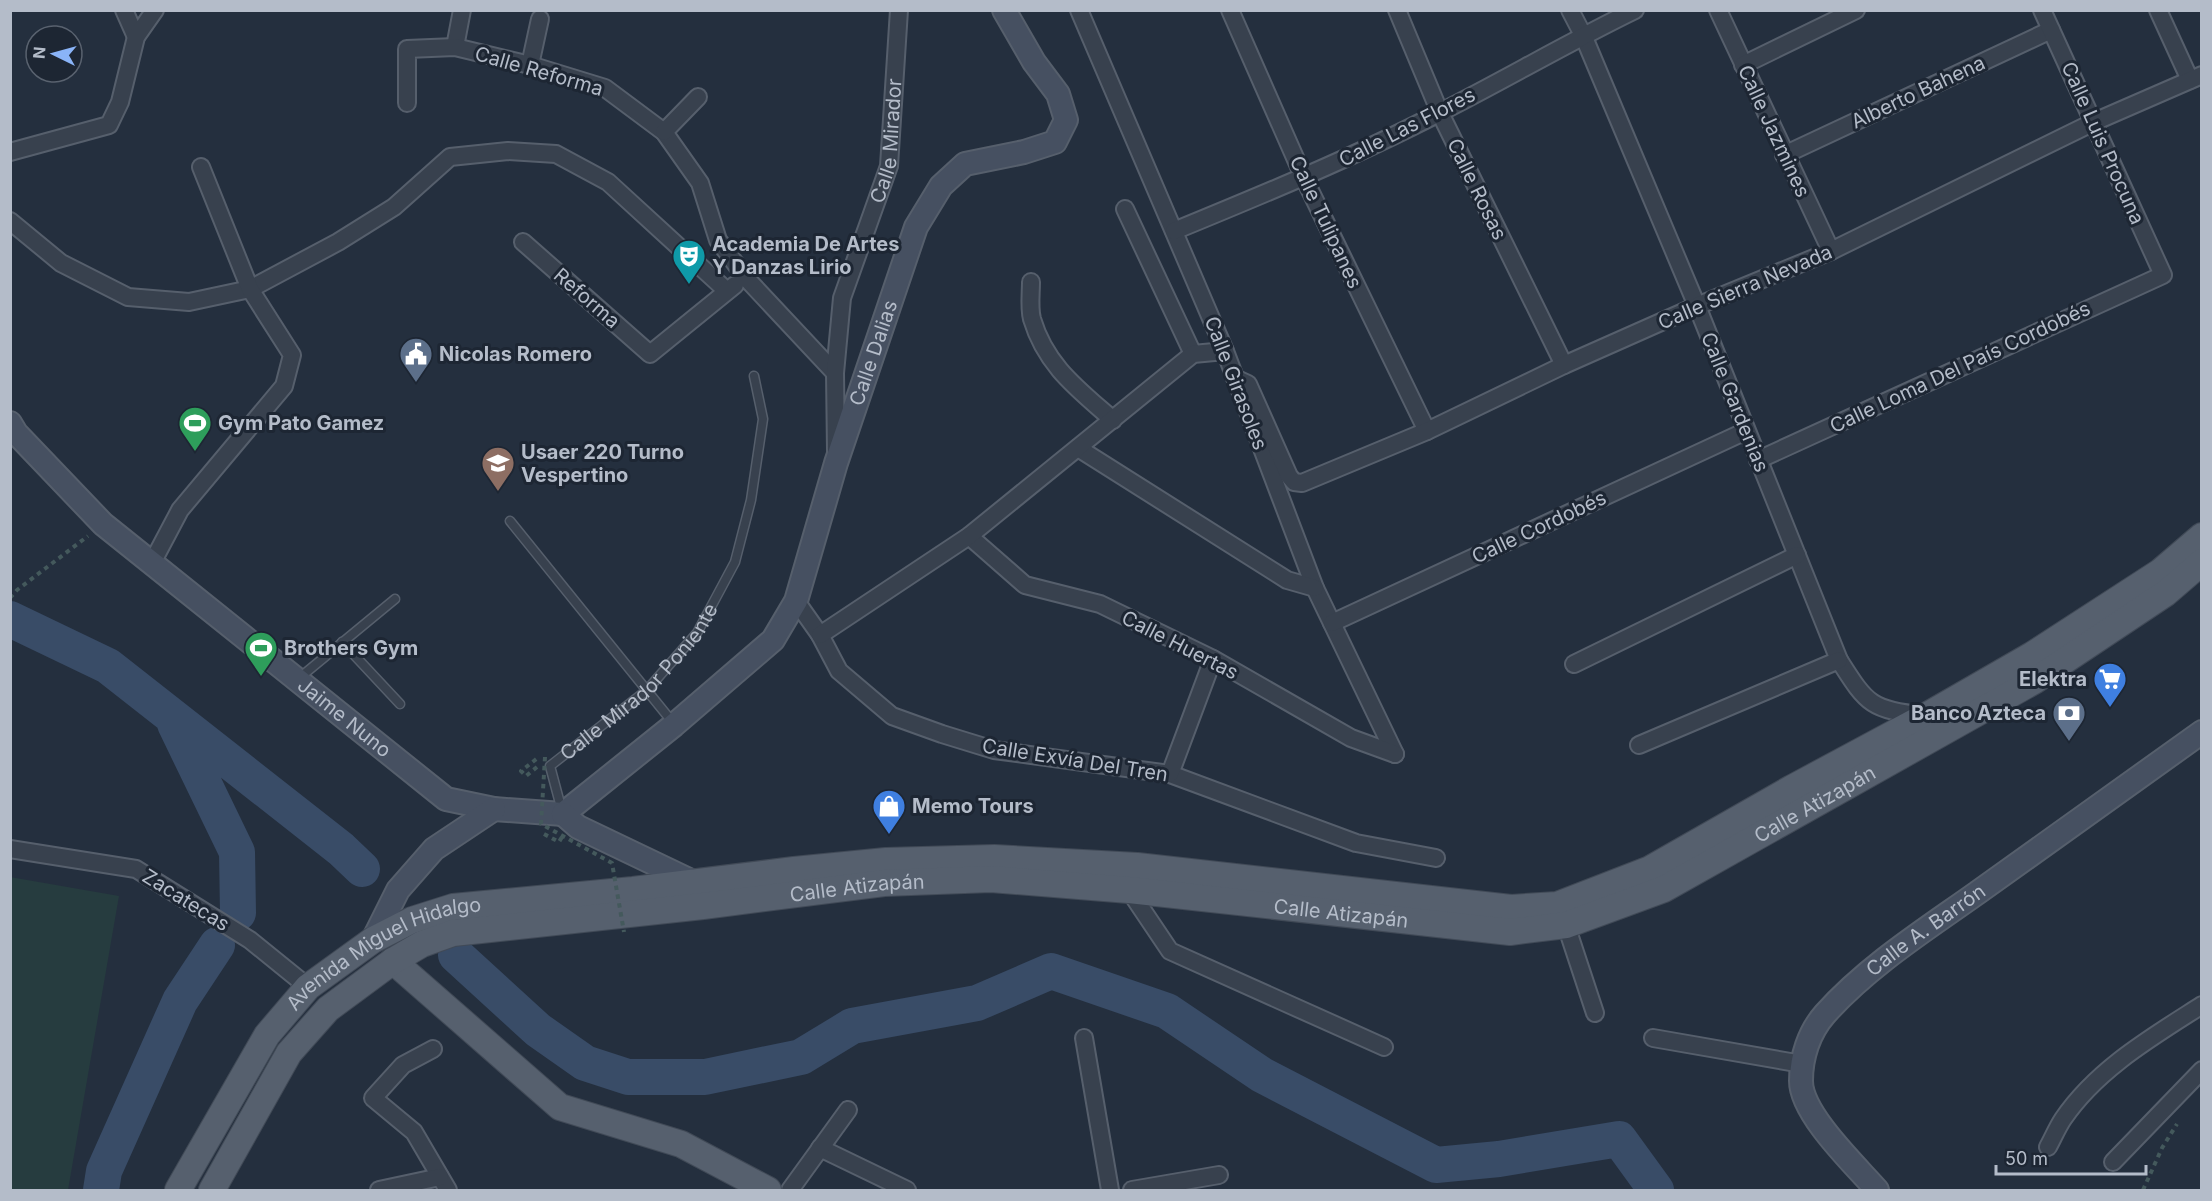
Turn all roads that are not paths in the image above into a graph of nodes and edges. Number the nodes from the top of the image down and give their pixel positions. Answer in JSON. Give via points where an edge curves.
{"nodes":[{"id":1,"x":124,"y":10,"type":"edge"},
{"id":2,"x":155,"y":10,"type":"edge"},
{"id":3,"x":462,"y":10,"type":"edge"},
{"id":4,"x":899,"y":10,"type":"edge"},
{"id":5,"x":1004,"y":10,"type":"edge"},
{"id":6,"x":1079,"y":10,"type":"edge"},
{"id":7,"x":1230,"y":10,"type":"edge"},
{"id":8,"x":1397,"y":10,"type":"edge"},
{"id":9,"x":1570,"y":10,"type":"edge"},
{"id":10,"x":1635,"y":10,"type":"edge"},
{"id":11,"x":1718,"y":10,"type":"edge"},
{"id":12,"x":1856,"y":10,"type":"edge"},
{"id":13,"x":2042,"y":10,"type":"edge"},
{"id":14,"x":2158,"y":10,"type":"edge"},
{"id":15,"x":540,"y":19,"type":"dead end"},
{"id":16,"x":2051,"y":30,"type":"junction"},
{"id":17,"x":1583,"y":35,"type":"junction"},
{"id":18,"x":136,"y":37,"type":"junction"},
{"id":19,"x":455,"y":47,"type":"junction"},
{"id":20,"x":530,"y":65,"type":"junction"},
{"id":21,"x":1743,"y":65,"type":"junction"},
{"id":22,"x":2196,"y":77,"type":"edge"},
{"id":23,"x":698,"y":97,"type":"dead end"},
{"id":24,"x":407,"y":104,"type":"dead end"},
{"id":25,"x":1440,"y":113,"type":"junction"},
{"id":26,"x":2094,"y":122,"type":"junction"},
{"id":27,"x":664,"y":132,"type":"junction"},
{"id":28,"x":10,"y":152,"type":"edge"},
{"id":29,"x":1784,"y":155,"type":"junction"},
{"id":30,"x":201,"y":167,"type":"dead end"},
{"id":31,"x":1304,"y":178,"type":"junction"},
{"id":32,"x":1125,"y":209,"type":"dead end"},
{"id":33,"x":10,"y":221,"type":"edge"},
{"id":34,"x":1174,"y":231,"type":"junction"},
{"id":35,"x":523,"y":242,"type":"dead end"},
{"id":36,"x":1831,"y":251,"type":"junction"},
{"id":37,"x":2163,"y":275,"type":"joint"},
{"id":38,"x":746,"y":278,"type":"junction"},
{"id":39,"x":1031,"y":282,"type":"dead end"},
{"id":40,"x":250,"y":289,"type":"junction"},
{"id":41,"x":727,"y":291,"type":"junction"},
{"id":42,"x":1697,"y":306,"type":"junction"},
{"id":43,"x":1225,"y":351,"type":"junction"},
{"id":44,"x":1193,"y":354,"type":"junction"},
{"id":45,"x":1564,"y":365,"type":"junction"},
{"id":46,"x":835,"y":372,"type":"junction"},
{"id":47,"x":754,"y":376,"type":"dead end"},
{"id":48,"x":1235,"y":378,"type":"junction"},
{"id":49,"x":1113,"y":420,"type":"junction"},
{"id":50,"x":10,"y":423,"type":"edge"},
{"id":51,"x":1427,"y":431,"type":"junction"},
{"id":52,"x":1746,"y":431,"type":"junction"},
{"id":53,"x":1078,"y":448,"type":"junction"},
{"id":54,"x":1758,"y":460,"type":"junction"},
{"id":55,"x":836,"y":463,"type":"junction"},
{"id":56,"x":510,"y":521,"type":"dead end"},
{"id":57,"x":969,"y":536,"type":"junction"},
{"id":58,"x":2202,"y":536,"type":"edge"},
{"id":59,"x":1797,"y":555,"type":"junction"},
{"id":60,"x":2202,"y":562,"type":"edge"},
{"id":61,"x":152,"y":563,"type":"junction"},
{"id":62,"x":1315,"y":588,"type":"junction"},
{"id":63,"x":395,"y":599,"type":"dead end"},
{"id":64,"x":796,"y":601,"type":"junction"},
{"id":65,"x":1332,"y":623,"type":"junction"},
{"id":66,"x":820,"y":635,"type":"junction"},
{"id":67,"x":342,"y":642,"type":"junction"},
{"id":68,"x":1213,"y":659,"type":"junction"},
{"id":69,"x":1839,"y":660,"type":"junction"},
{"id":70,"x":1574,"y":664,"type":"dead end"},
{"id":71,"x":298,"y":680,"type":"junction"},
{"id":72,"x":647,"y":690,"type":"junction"},
{"id":73,"x":400,"y":704,"type":"dead end"},
{"id":74,"x":674,"y":724,"type":"junction"},
{"id":75,"x":1930,"y":726,"type":"junction"},
{"id":76,"x":2202,"y":732,"type":"edge"},
{"id":77,"x":1639,"y":745,"type":"dead end"},
{"id":78,"x":1395,"y":754,"type":"joint"},
{"id":79,"x":1170,"y":774,"type":"junction"},
{"id":80,"x":494,"y":809,"type":"junction"},
{"id":81,"x":562,"y":814,"type":"junction"},
{"id":82,"x":10,"y":849,"type":"edge"},
{"id":83,"x":1436,"y":858,"type":"dead end"},
{"id":84,"x":1129,"y":890,"type":"junction"},
{"id":85,"x":699,"y":894,"type":"junction"},
{"id":86,"x":1566,"y":925,"type":"junction"},
{"id":87,"x":373,"y":940,"type":"junction"},
{"id":88,"x":393,"y":961,"type":"junction"},
{"id":89,"x":308,"y":987,"type":"junction"},
{"id":90,"x":2202,"y":1005,"type":"edge"},
{"id":91,"x":1595,"y":1013,"type":"dead end"},
{"id":92,"x":1084,"y":1038,"type":"dead end"},
{"id":93,"x":1653,"y":1038,"type":"dead end"},
{"id":94,"x":1384,"y":1047,"type":"dead end"},
{"id":95,"x":433,"y":1049,"type":"dead end"},
{"id":96,"x":1802,"y":1064,"type":"junction"},
{"id":97,"x":2202,"y":1070,"type":"edge"},
{"id":98,"x":848,"y":1110,"type":"dead end"},
{"id":99,"x":2048,"y":1147,"type":"dead end"},
{"id":100,"x":820,"y":1148,"type":"junction"},
{"id":101,"x":2112,"y":1162,"type":"dead end"},
{"id":102,"x":1219,"y":1175,"type":"dead end"},
{"id":103,"x":444,"y":1184,"type":"edge"},
{"id":104,"x":212,"y":1190,"type":"edge"},
{"id":105,"x":178,"y":1191,"type":"edge"},
{"id":106,"x":379,"y":1191,"type":"edge"},
{"id":107,"x":768,"y":1191,"type":"edge"},
{"id":108,"x":790,"y":1191,"type":"edge"},
{"id":109,"x":907,"y":1191,"type":"edge"},
{"id":110,"x":1110,"y":1191,"type":"edge"},
{"id":111,"x":1132,"y":1191,"type":"edge"},
{"id":112,"x":1877,"y":1191,"type":"edge"}],
"edges":[{"from":1,"to":18,"type":"street"},
{"from":2,"to":18,"type":"street"},
{"from":3,"to":19,"type":"street"},
{"from":4,"to":46,"type":"street","name":"Calle Mirador","via":[[889,166],[842,298]]},
{"from":5,"to":55,"type":"street","name":"Calle Dalias","via":[[1058,94],[1066,120],[1055,141],[966,164],[941,186],[916,227]]},
{"from":6,"to":34,"type":"street","name":"Calle Girasoles"},
{"from":7,"to":31,"type":"street","name":"Calle Tulipanes"},
{"from":8,"to":25,"type":"street","name":"Calle Rosas"},
{"from":9,"to":17,"type":"street","name":"Calle Gardenias"},
{"from":10,"to":17,"type":"street","name":"Calle Las Flores"},
{"from":11,"to":21,"type":"street","name":"Calle Jazmines"},
{"from":12,"to":21,"type":"street"},
{"from":13,"to":16,"type":"street","name":"Calle Luis Procuna"},
{"from":14,"to":22,"type":"street","name":"Calle Sierra Nevada"},
{"from":15,"to":20,"type":"street"},
{"from":16,"to":26,"type":"street","name":"Calle Luis Procuna"},
{"from":16,"to":29,"type":"street","name":"Alberto Bahena"},
{"from":17,"to":25,"type":"street","name":"Calle Las Flores"},
{"from":17,"to":42,"type":"street","name":"Calle Gardenias"},
{"from":18,"to":28,"type":"street","via":[[120,102],[109,125]]},
{"from":19,"to":20,"type":"street","name":"Calle Reforma"},
{"from":19,"to":24,"type":"street","name":"Calle Reforma","via":[[407,48]]},
{"from":20,"to":27,"type":"street","name":"Calle Reforma","via":[[605,88]]},
{"from":21,"to":29,"type":"street","name":"Calle Jazmines"},
{"from":22,"to":26,"type":"street","name":"Calle Sierra Nevada"},
{"from":23,"to":27,"type":"street"},
{"from":25,"to":31,"type":"street","name":"Calle Las Flores"},
{"from":25,"to":45,"type":"street","name":"Calle Rosas"},
{"from":26,"to":36,"type":"street","name":"Calle Sierra Nevada"},
{"from":26,"to":37,"type":"street","name":"Calle Luis Procuna"},
{"from":27,"to":38,"type":"street","name":"Calle Reforma","via":[[700,183],[718,240]]},
{"from":29,"to":36,"type":"street","name":"Calle Jazmines"},
{"from":30,"to":40,"type":"street"},
{"from":31,"to":34,"type":"street","name":"Calle Las Flores"},
{"from":31,"to":51,"type":"street","name":"Calle Tulipanes"},
{"from":32,"to":44,"type":"street"},
{"from":33,"to":40,"type":"street","via":[[61,263],[128,297],[189,302]]},
{"from":34,"to":43,"type":"street","name":"Calle Girasoles"},
{"from":35,"to":41,"type":"street","name":"Reforma","via":[[650,354]]},
{"from":36,"to":42,"type":"street","name":"Calle Sierra Nevada"},
{"from":37,"to":54,"type":"street","name":"Calle Loma Del País Cordobés"},
{"from":38,"to":41,"type":"street"},
{"from":38,"to":46,"type":"street","name":"Calle Reforma"},
{"from":39,"to":49,"type":"street","via":[[1032,317],[1048,357]]},
{"from":40,"to":41,"type":"street","via":[[394,207],[450,157],[508,151],[556,154],[608,182]]},
{"from":40,"to":61,"type":"street","via":[[292,355],[284,386],[180,510]]},
{"from":42,"to":45,"type":"street","name":"Calle Sierra Nevada"},
{"from":42,"to":52,"type":"street","name":"Calle Gardenias"},
{"from":43,"to":44,"type":"street"},
{"from":43,"to":48,"type":"street","name":"Calle Girasoles"},
{"from":44,"to":49,"type":"street"},
{"from":45,"to":51,"type":"street","name":"Calle Sierra Nevada"},
{"from":46,"to":55,"type":"street"},
{"from":47,"to":72,"type":"lane","name":"Calle Mirador Poniente","via":[[763,419],[751,500],[735,562],[697,633]]},
{"from":48,"to":51,"type":"street","name":"Calle Sierra Nevada","via":[[1248,384],[1294,482],[1302,483]]},
{"from":48,"to":62,"type":"street","name":"Calle Girasoles"},
{"from":49,"to":53,"type":"street"},
{"from":50,"to":61,"type":"street","name":"Jaime Nuno","via":[[103,524]]},
{"from":52,"to":54,"type":"street","name":"Calle Gardenias"},
{"from":52,"to":65,"type":"street","name":"Calle Cordobés"},
{"from":53,"to":57,"type":"street"},
{"from":53,"to":62,"type":"street","via":[[1287,580]]},
{"from":54,"to":59,"type":"street","name":"Calle Gardenias"},
{"from":55,"to":64,"type":"street"},
{"from":56,"to":72,"type":"lane"},
{"from":57,"to":66,"type":"street"},
{"from":57,"to":68,"type":"street","name":"Calle Huertas","via":[[1025,585],[1100,604]]},
{"from":58,"to":75,"type":"main road","via":[[2160,572]]},
{"from":59,"to":69,"type":"street","name":"Calle Gardenias"},
{"from":59,"to":70,"type":"street"},
{"from":60,"to":75,"type":"main road","via":[[2166,593],[2034,681]]},
{"from":61,"to":71,"type":"street","name":"Jaime Nuno"},
{"from":62,"to":65,"type":"street","name":"Calle Girasoles"},
{"from":63,"to":67,"type":"lane"},
{"from":64,"to":66,"type":"street","name":"Calle Exvía Del Tren"},
{"from":64,"to":74,"type":"street","via":[[773,640]]},
{"from":65,"to":78,"type":"street","name":"Calle Girasoles"},
{"from":66,"to":79,"type":"street","name":"Calle Exvía Del Tren","via":[[839,671],[892,716],[994,750]]},
{"from":67,"to":71,"type":"lane"},
{"from":67,"to":73,"type":"lane"},
{"from":68,"to":78,"type":"street","name":"Calle Huertas","via":[[1351,738]]},
{"from":68,"to":79,"type":"street"},
{"from":69,"to":75,"type":"street","name":"Calle Gardenias","via":[[1861,694],[1874,704]]},
{"from":69,"to":77,"type":"street"},
{"from":71,"to":80,"type":"street","name":"Jaime Nuno","via":[[446,799]]},
{"from":72,"to":74,"type":"lane"},
{"from":72,"to":81,"type":"lane","name":"Calle Mirador Poniente","via":[[550,766]]},
{"from":74,"to":81,"type":"street"},
{"from":75,"to":85,"type":"main road","name":"Calle Atizapán","via":[[1792,788],[1650,869],[1557,905],[1510,908],[1137,866],[994,858],[886,861],[794,870]]},
{"from":75,"to":86,"type":"main road","name":"Calle Atizapán","via":[[1664,889]]},
{"from":76,"to":96,"type":"street","name":"Calle A. Barrón","via":[[1890,955],[1824,1015],[1806,1047]]},
{"from":79,"to":83,"type":"street","name":"Calle Exvía Del Tren","via":[[1356,843]]},
{"from":80,"to":81,"type":"street","name":"Jaime Nuno"},
{"from":80,"to":87,"type":"street","via":[[434,849],[398,890]]},
{"from":81,"to":85,"type":"street","via":[[578,827]]},
{"from":82,"to":89,"type":"street","name":"Zacatecas","via":[[136,869],[250,940]]},
{"from":84,"to":85,"type":"main road","name":"Calle Atizapán","via":[[990,879]]},
{"from":84,"to":86,"type":"main road","name":"Calle Atizapán","via":[[1510,932]]},
{"from":84,"to":94,"type":"street","via":[[1170,951]]},
{"from":85,"to":87,"type":"main road","name":"Avenida Miguel Hidalgo","via":[[453,907],[412,920]]},
{"from":85,"to":88,"type":"main road","name":"Avenida Miguel Hidalgo","via":[[453,933],[422,944]]},
{"from":86,"to":91,"type":"street"},
{"from":87,"to":89,"type":"main road","name":"Avenida Miguel Hidalgo"},
{"from":88,"to":104,"type":"main road","name":"Avenida Miguel Hidalgo","via":[[328,1009],[289,1053]]},
{"from":88,"to":107,"type":"main road","via":[[560,1107],[681,1144]]},
{"from":89,"to":105,"type":"main road","name":"Avenida Miguel Hidalgo","via":[[267,1035]]},
{"from":90,"to":99,"type":"street","via":[[2140,1045],[2096,1080],[2063,1118]]},
{"from":92,"to":110,"type":"street"},
{"from":93,"to":96,"type":"street"},
{"from":95,"to":103,"type":"street","via":[[403,1065],[373,1098],[414,1132]]},
{"from":96,"to":112,"type":"street","name":"Calle A. Barrón","via":[[1802,1094],[1809,1107]]},
{"from":97,"to":101,"type":"street"},
{"from":98,"to":100,"type":"street"},
{"from":100,"to":108,"type":"street"},
{"from":100,"to":109,"type":"street"},
{"from":102,"to":111,"type":"street"},
{"from":103,"to":106,"type":"street"}]}
